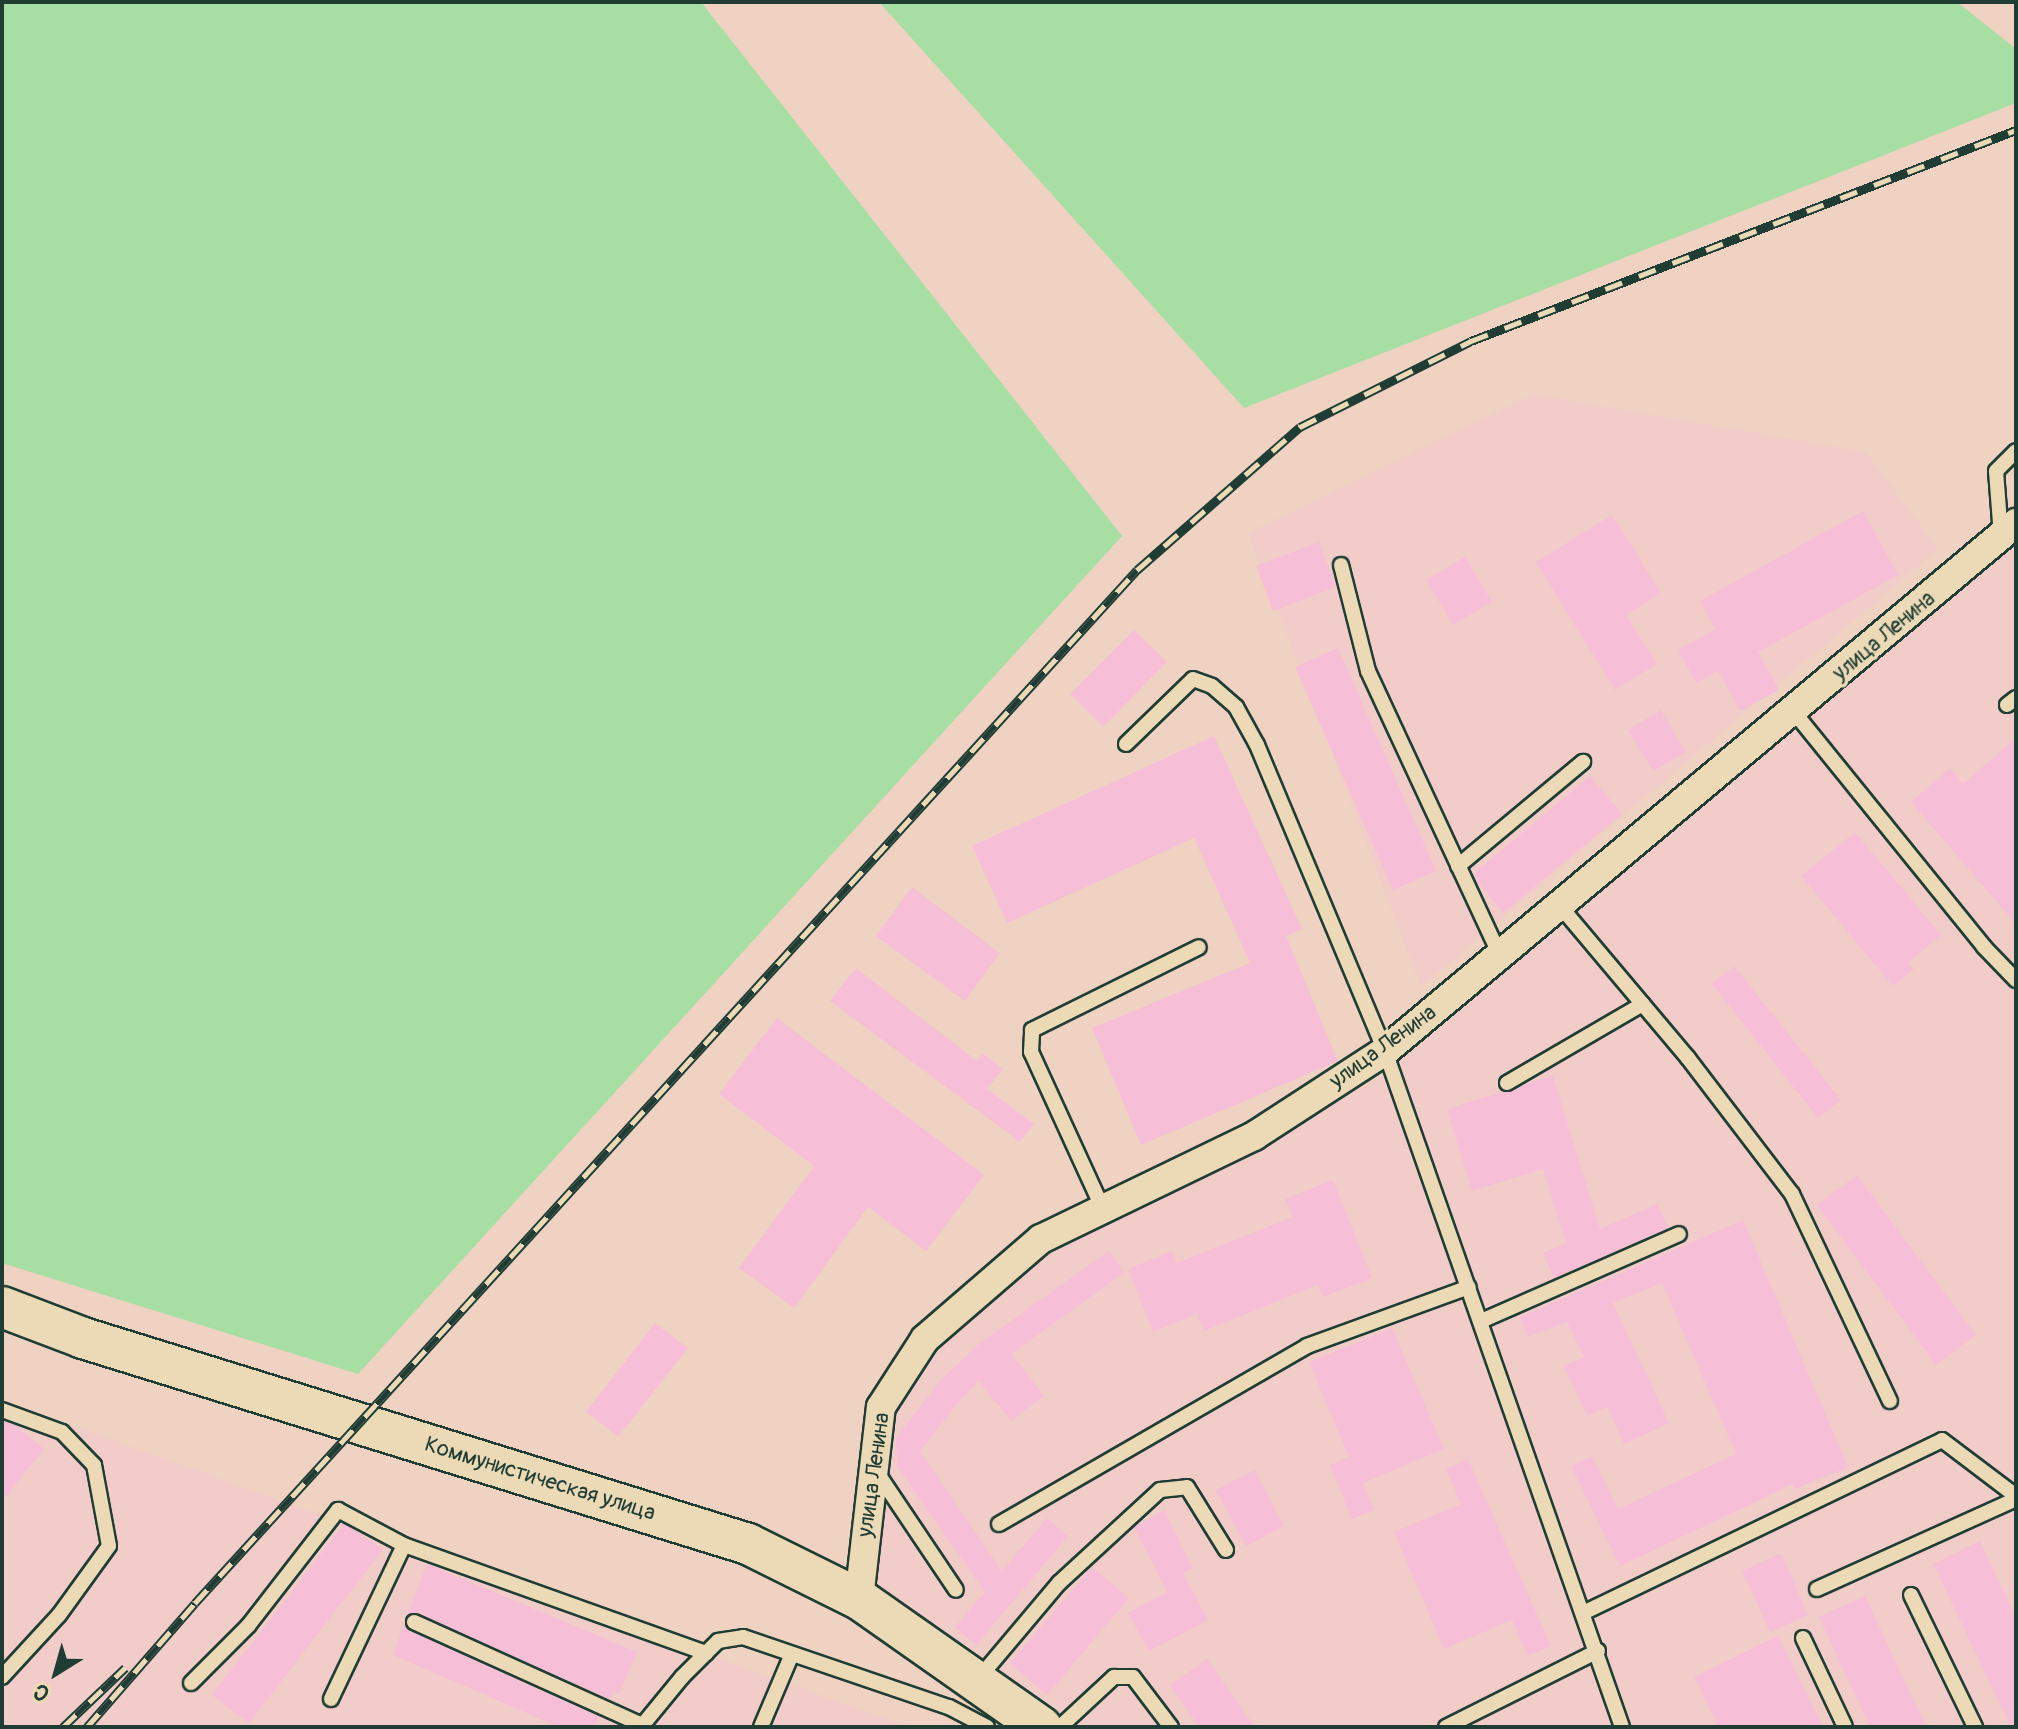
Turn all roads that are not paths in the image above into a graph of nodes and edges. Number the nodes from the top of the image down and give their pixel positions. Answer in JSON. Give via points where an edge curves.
{"nodes":[{"id":1,"x":2016,"y":451,"type":"edge"},
{"id":2,"x":2008,"y":530,"type":"edge"},
{"id":3,"x":1341,"y":565,"type":"dead end"},
{"id":4,"x":1794,"y":712,"type":"junction"},
{"id":5,"x":1126,"y":744,"type":"dead end"},
{"id":6,"x":1583,"y":762,"type":"dead end"},
{"id":7,"x":1458,"y":866,"type":"junction"},
{"id":8,"x":1560,"y":906,"type":"junction"},
{"id":9,"x":1199,"y":947,"type":"dead end"},
{"id":10,"x":1500,"y":955,"type":"junction"},
{"id":11,"x":2016,"y":980,"type":"edge"},
{"id":12,"x":1643,"y":1004,"type":"junction"},
{"id":13,"x":1385,"y":1051,"type":"junction"},
{"id":14,"x":1507,"y":1083,"type":"dead end"},
{"id":15,"x":1103,"y":1209,"type":"junction"},
{"id":16,"x":1679,"y":1234,"type":"dead end"},
{"id":17,"x":1469,"y":1287,"type":"junction"},
{"id":18,"x":2,"y":1307,"type":"edge"},
{"id":19,"x":1481,"y":1321,"type":"junction"},
{"id":20,"x":1890,"y":1401,"type":"dead end"},
{"id":21,"x":2,"y":1410,"type":"edge"},
{"id":22,"x":874,"y":1467,"type":"junction"},
{"id":23,"x":2016,"y":1497,"type":"edge"},
{"id":24,"x":999,"y":1524,"type":"dead end"},
{"id":25,"x":404,"y":1545,"type":"junction"},
{"id":26,"x":1226,"y":1550,"type":"dead end"},
{"id":27,"x":1817,"y":1589,"type":"dead end"},
{"id":28,"x":956,"y":1590,"type":"dead end"},
{"id":29,"x":1911,"y":1595,"type":"dead end"},
{"id":30,"x":859,"y":1599,"type":"junction"},
{"id":31,"x":1585,"y":1612,"type":"junction"},
{"id":32,"x":414,"y":1622,"type":"dead end"},
{"id":33,"x":1803,"y":1638,"type":"dead end"},
{"id":34,"x":1598,"y":1651,"type":"junction"},
{"id":35,"x":706,"y":1653,"type":"junction"},
{"id":36,"x":792,"y":1654,"type":"junction"},
{"id":37,"x":2,"y":1677,"type":"edge"},
{"id":38,"x":976,"y":1682,"type":"junction"},
{"id":39,"x":191,"y":1683,"type":"dead end"},
{"id":40,"x":331,"y":1699,"type":"dead end"},
{"id":41,"x":642,"y":1726,"type":"edge"},
{"id":42,"x":761,"y":1727,"type":"edge"},
{"id":43,"x":987,"y":1727,"type":"edge"},
{"id":44,"x":1041,"y":1727,"type":"edge"},
{"id":45,"x":1060,"y":1727,"type":"edge"},
{"id":46,"x":1171,"y":1727,"type":"edge"},
{"id":47,"x":1446,"y":1727,"type":"edge"},
{"id":48,"x":1622,"y":1727,"type":"edge"},
{"id":49,"x":1845,"y":1727,"type":"edge"},
{"id":50,"x":1975,"y":1727,"type":"edge"}],
"edges":[{"from":1,"to":2,"type":"lane","via":[[1996,471]]},
{"from":2,"to":4,"type":"street","name":"улица Ленина"},
{"from":3,"to":7,"type":"lane","via":[[1368,671]]},
{"from":4,"to":8,"type":"street","name":"улица Ленина"},
{"from":4,"to":11,"type":"lane"},
{"from":5,"to":13,"type":"lane","via":[[1193,679],[1212,686],[1236,707],[1257,745]]},
{"from":6,"to":7,"type":"lane"},
{"from":7,"to":10,"type":"lane"},
{"from":8,"to":10,"type":"street","name":"улица Ленина"},
{"from":8,"to":12,"type":"lane"},
{"from":9,"to":15,"type":"lane","via":[[1032,1030],[1031,1052]]},
{"from":10,"to":13,"type":"street","name":"улица Ленина"},
{"from":12,"to":14,"type":"lane"},
{"from":12,"to":20,"type":"lane","via":[[1792,1194]]},
{"from":13,"to":15,"type":"street","name":"улица Ленина","via":[[1254,1136]]},
{"from":13,"to":17,"type":"lane"},
{"from":15,"to":22,"type":"street","name":"улица Ленина","via":[[1041,1239],[925,1339],[881,1407]]},
{"from":16,"to":19,"type":"lane"},
{"from":17,"to":19,"type":"lane"},
{"from":17,"to":24,"type":"lane","via":[[1307,1346]]},
{"from":18,"to":30,"type":"main road","name":"Коммунистическая улица","via":[[83,1338],[748,1544]]},
{"from":19,"to":31,"type":"lane"},
{"from":21,"to":37,"type":"lane","via":[[62,1432],[94,1465],[109,1546],[59,1615]]},
{"from":22,"to":28,"type":"lane"},
{"from":22,"to":30,"type":"street","name":"улица Ленина"},
{"from":23,"to":27,"type":"lane"},
{"from":23,"to":31,"type":"lane","via":[[1942,1440]]},
{"from":25,"to":35,"type":"lane"},
{"from":25,"to":39,"type":"lane","via":[[338,1510],[248,1626]]},
{"from":25,"to":40,"type":"lane"},
{"from":26,"to":38,"type":"lane","via":[[1187,1487],[1160,1490],[1059,1583]]},
{"from":29,"to":50,"type":"lane"},
{"from":30,"to":38,"type":"main road","name":"Коммунистическая улица"},
{"from":31,"to":34,"type":"lane"},
{"from":32,"to":41,"type":"lane"},
{"from":33,"to":49,"type":"lane"},
{"from":34,"to":47,"type":"lane"},
{"from":34,"to":48,"type":"lane"},
{"from":35,"to":36,"type":"lane","via":[[718,1641],[743,1637]]},
{"from":35,"to":41,"type":"lane"},
{"from":36,"to":42,"type":"lane"},
{"from":36,"to":43,"type":"lane","via":[[949,1707]]},
{"from":38,"to":44,"type":"main road","name":"Коммунистическая улица"},
{"from":45,"to":46,"type":"lane","via":[[1114,1677],[1133,1677]]}]}
